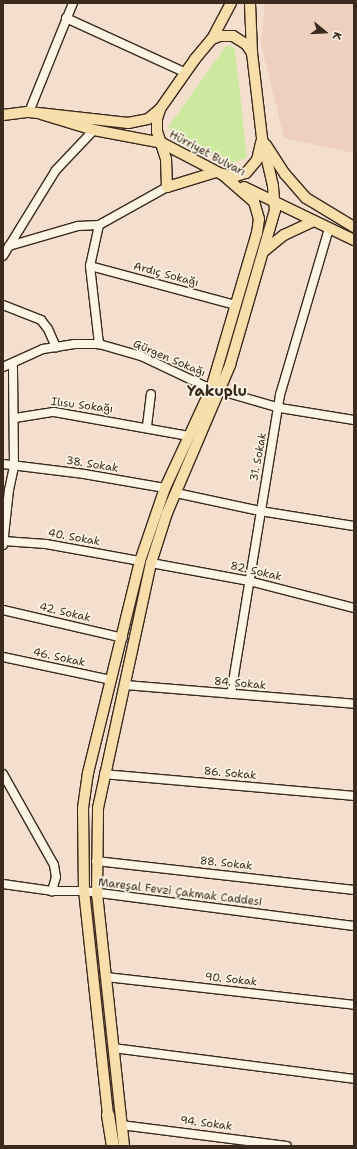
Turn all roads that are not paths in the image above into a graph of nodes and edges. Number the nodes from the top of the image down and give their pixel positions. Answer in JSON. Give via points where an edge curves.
{"nodes":[{"id":1,"x":73,"y":3,"type":"edge"},
{"id":2,"x":231,"y":3,"type":"edge"},
{"id":3,"x":250,"y":3,"type":"edge"},
{"id":4,"x":66,"y":18,"type":"junction"},
{"id":5,"x":212,"y":39,"type":"junction"},
{"id":6,"x":252,"y":53,"type":"junction"},
{"id":7,"x":186,"y":73,"type":"junction"},
{"id":8,"x":160,"y":109,"type":"junction"},
{"id":9,"x":29,"y":112,"type":"junction"},
{"id":10,"x":41,"y":114,"type":"junction"},
{"id":11,"x":3,"y":115,"type":"edge"},
{"id":12,"x":113,"y":121,"type":"junction"},
{"id":13,"x":94,"y":130,"type":"junction"},
{"id":14,"x":262,"y":138,"type":"junction"},
{"id":15,"x":162,"y":143,"type":"junction"},
{"id":16,"x":219,"y":173,"type":"junction"},
{"id":17,"x":167,"y":187,"type":"junction"},
{"id":18,"x":275,"y":203,"type":"junction"},
{"id":19,"x":314,"y":221,"type":"junction"},
{"id":20,"x":99,"y":225,"type":"junction"},
{"id":21,"x":354,"y":227,"type":"edge"},
{"id":22,"x":329,"y":228,"type":"junction"},
{"id":23,"x":354,"y":240,"type":"edge"},
{"id":24,"x":6,"y":245,"type":"edge"},
{"id":25,"x":264,"y":251,"type":"junction"},
{"id":26,"x":3,"y":256,"type":"edge"},
{"id":27,"x":90,"y":266,"type":"junction"},
{"id":28,"x":3,"y":305,"type":"edge"},
{"id":29,"x":236,"y":305,"type":"junction"},
{"id":30,"x":99,"y":344,"type":"junction"},
{"id":31,"x":56,"y":347,"type":"junction"},
{"id":32,"x":13,"y":365,"type":"junction"},
{"id":33,"x":3,"y":367,"type":"edge"},
{"id":34,"x":216,"y":390,"type":"junction"},
{"id":35,"x":151,"y":394,"type":"dead end"},
{"id":36,"x":280,"y":408,"type":"junction"},
{"id":37,"x":15,"y":418,"type":"junction"},
{"id":38,"x":354,"y":420,"type":"edge"},
{"id":39,"x":147,"y":426,"type":"junction"},
{"id":40,"x":189,"y":436,"type":"junction"},
{"id":41,"x":3,"y":464,"type":"edge"},
{"id":42,"x":14,"y":466,"type":"junction"},
{"id":43,"x":165,"y":488,"type":"junction"},
{"id":44,"x":176,"y":493,"type":"junction"},
{"id":45,"x":260,"y":511,"type":"junction"},
{"id":46,"x":354,"y":526,"type":"edge"},
{"id":47,"x":3,"y":541,"type":"edge"},
{"id":48,"x":3,"y":545,"type":"edge"},
{"id":49,"x":140,"y":561,"type":"junction"},
{"id":50,"x":151,"y":563,"type":"junction"},
{"id":51,"x":249,"y":581,"type":"junction"},
{"id":52,"x":354,"y":608,"type":"edge"},
{"id":53,"x":3,"y":610,"type":"edge"},
{"id":54,"x":123,"y":638,"type":"junction"},
{"id":55,"x":3,"y":657,"type":"edge"},
{"id":56,"x":111,"y":680,"type":"junction"},
{"id":57,"x":125,"y":685,"type":"junction"},
{"id":58,"x":231,"y":694,"type":"junction"},
{"id":59,"x":354,"y":704,"type":"edge"},
{"id":60,"x":3,"y":774,"type":"edge"},
{"id":61,"x":104,"y":774,"type":"junction"},
{"id":62,"x":354,"y":796,"type":"edge"},
{"id":63,"x":96,"y":861,"type":"junction"},
{"id":64,"x":3,"y":884,"type":"edge"},
{"id":65,"x":354,"y":890,"type":"edge"},
{"id":66,"x":52,"y":891,"type":"junction"},
{"id":67,"x":84,"y":891,"type":"junction"},
{"id":68,"x":97,"y":894,"type":"junction"},
{"id":69,"x":354,"y":926,"type":"edge"},
{"id":70,"x":106,"y":977,"type":"junction"},
{"id":71,"x":354,"y":1005,"type":"edge"},
{"id":72,"x":113,"y":1048,"type":"junction"},
{"id":73,"x":354,"y":1079,"type":"edge"},
{"id":74,"x":108,"y":1116,"type":"junction"},
{"id":75,"x":121,"y":1125,"type":"junction"},
{"id":76,"x":109,"y":1146,"type":"edge"},
{"id":77,"x":113,"y":1146,"type":"edge"},
{"id":78,"x":124,"y":1146,"type":"edge"},
{"id":79,"x":287,"y":1146,"type":"edge"}],
"edges":[{"from":1,"to":4,"type":"street"},
{"from":2,"to":5,"type":"main road"},
{"from":3,"to":6,"type":"main road"},
{"from":4,"to":7,"type":"street"},
{"from":4,"to":9,"type":"street"},
{"from":5,"to":6,"type":"main road","via":[[233,36],[243,41]]},
{"from":5,"to":7,"type":"main road"},
{"from":6,"to":14,"type":"main road"},
{"from":7,"to":8,"type":"main road"},
{"from":8,"to":12,"type":"main road","name":"Hürriyet Bulvarı","via":[[138,123]]},
{"from":8,"to":15,"type":"main road","via":[[156,126]]},
{"from":9,"to":10,"type":"main road","name":"Hürriyet Bulvarı"},
{"from":9,"to":11,"type":"main road","name":"Hürriyet Bulvarı"},
{"from":10,"to":12,"type":"main road","name":"Hürriyet Bulvarı"},
{"from":10,"to":13,"type":"main road","name":"Hürriyet Bulvarı"},
{"from":12,"to":13,"type":"main road"},
{"from":13,"to":15,"type":"main road","name":"Hürriyet Bulvarı"},
{"from":13,"to":24,"type":"street","via":[[56,170]]},
{"from":14,"to":16,"type":"main road","via":[[254,167],[236,176]]},
{"from":14,"to":18,"type":"main road"},
{"from":14,"to":21,"type":"main road","via":[[285,174],[306,198]]},
{"from":15,"to":16,"type":"main road","name":"Hürriyet Bulvarı"},
{"from":15,"to":17,"type":"main road"},
{"from":16,"to":17,"type":"main road"},
{"from":16,"to":18,"type":"main road","name":"Hürriyet Bulvarı"},
{"from":16,"to":29,"type":"main road","via":[[254,202],[259,219]]},
{"from":17,"to":20,"type":"street"},
{"from":18,"to":19,"type":"main road","name":"Hürriyet Bulvarı"},
{"from":18,"to":25,"type":"main road","via":[[273,221]]},
{"from":19,"to":22,"type":"main road","name":"Hürriyet Bulvarı"},
{"from":19,"to":25,"type":"main road","via":[[284,235]]},
{"from":20,"to":24,"type":"street","via":[[78,226]]},
{"from":20,"to":27,"type":"street"},
{"from":22,"to":23,"type":"main road","name":"Hürriyet Bulvarı"},
{"from":22,"to":36,"type":"street","name":"31. Sokak","via":[[280,395]]},
{"from":24,"to":26,"type":"street"},
{"from":25,"to":34,"type":"main road"},
{"from":27,"to":29,"type":"street","name":"Ardıç Sokağı"},
{"from":27,"to":30,"type":"street"},
{"from":28,"to":31,"type":"street","via":[[41,320]]},
{"from":29,"to":34,"type":"main road"},
{"from":30,"to":31,"type":"street","name":"Gürgen Sokağı"},
{"from":30,"to":34,"type":"street","name":"Gürgen Sokağı","via":[[141,356]]},
{"from":31,"to":32,"type":"street","name":"Gürgen Sokağı","via":[[43,350]]},
{"from":32,"to":33,"type":"street","name":"Gürgen Sokağı"},
{"from":32,"to":37,"type":"street"},
{"from":34,"to":36,"type":"street","name":"Gürgen Sokağı"},
{"from":34,"to":40,"type":"main road"},
{"from":34,"to":44,"type":"main road"},
{"from":35,"to":39,"type":"street"},
{"from":36,"to":38,"type":"street","name":"Gürgen Sokağı"},
{"from":36,"to":45,"type":"street","name":"31. Sokak"},
{"from":37,"to":39,"type":"street","name":"Ilısu Sokağı","via":[[54,412]]},
{"from":37,"to":42,"type":"street"},
{"from":39,"to":40,"type":"street","name":"Ilısu Sokağı"},
{"from":40,"to":43,"type":"main road"},
{"from":41,"to":42,"type":"street","name":"38. Sokak"},
{"from":42,"to":43,"type":"street","name":"38. Sokak","via":[[84,474]]},
{"from":42,"to":47,"type":"street"},
{"from":43,"to":49,"type":"main road"},
{"from":44,"to":45,"type":"street"},
{"from":44,"to":50,"type":"main road"},
{"from":45,"to":46,"type":"street"},
{"from":45,"to":51,"type":"street","name":"31. Sokak"},
{"from":47,"to":48,"type":"street"},
{"from":47,"to":49,"type":"street","name":"40. Sokak","via":[[46,544]]},
{"from":49,"to":50,"type":"main road"},
{"from":49,"to":54,"type":"main road"},
{"from":50,"to":51,"type":"street","name":"82. Sokak"},
{"from":50,"to":57,"type":"main road"},
{"from":51,"to":52,"type":"street","name":"82. Sokak"},
{"from":51,"to":58,"type":"street","name":"31. Sokak"},
{"from":53,"to":54,"type":"street","name":"42. Sokak"},
{"from":54,"to":56,"type":"main road"},
{"from":55,"to":56,"type":"street","name":"46. Sokak"},
{"from":56,"to":57,"type":"main road"},
{"from":56,"to":67,"type":"main road","via":[[88,773],[83,808]]},
{"from":57,"to":58,"type":"street","name":"84. Sokak"},
{"from":57,"to":61,"type":"main road"},
{"from":58,"to":59,"type":"street","name":"84. Sokak"},
{"from":60,"to":66,"type":"street","via":[[54,865],[56,877]]},
{"from":61,"to":62,"type":"street","name":"86. Sokak"},
{"from":61,"to":63,"type":"main road","via":[[98,808]]},
{"from":63,"to":65,"type":"street","name":"88. Sokak"},
{"from":63,"to":68,"type":"main road"},
{"from":64,"to":66,"type":"street","name":"Mareşal Fevzi Çakmak Caddesi"},
{"from":66,"to":67,"type":"street","name":"Mareşal Fevzi Çakmak Caddesi"},
{"from":67,"to":68,"type":"street","name":"Mareşal Fevzi Çakmak Caddesi"},
{"from":67,"to":74,"type":"main road"},
{"from":68,"to":69,"type":"street","name":"Mareşal Fevzi Çakmak Caddesi"},
{"from":68,"to":70,"type":"main road"},
{"from":70,"to":71,"type":"street","name":"90. Sokak"},
{"from":70,"to":72,"type":"main road"},
{"from":72,"to":73,"type":"street"},
{"from":72,"to":75,"type":"main road"},
{"from":74,"to":76,"type":"highway"},
{"from":74,"to":77,"type":"highway"},
{"from":75,"to":78,"type":"main road"},
{"from":75,"to":79,"type":"street","name":"94. Sokak"}]}
